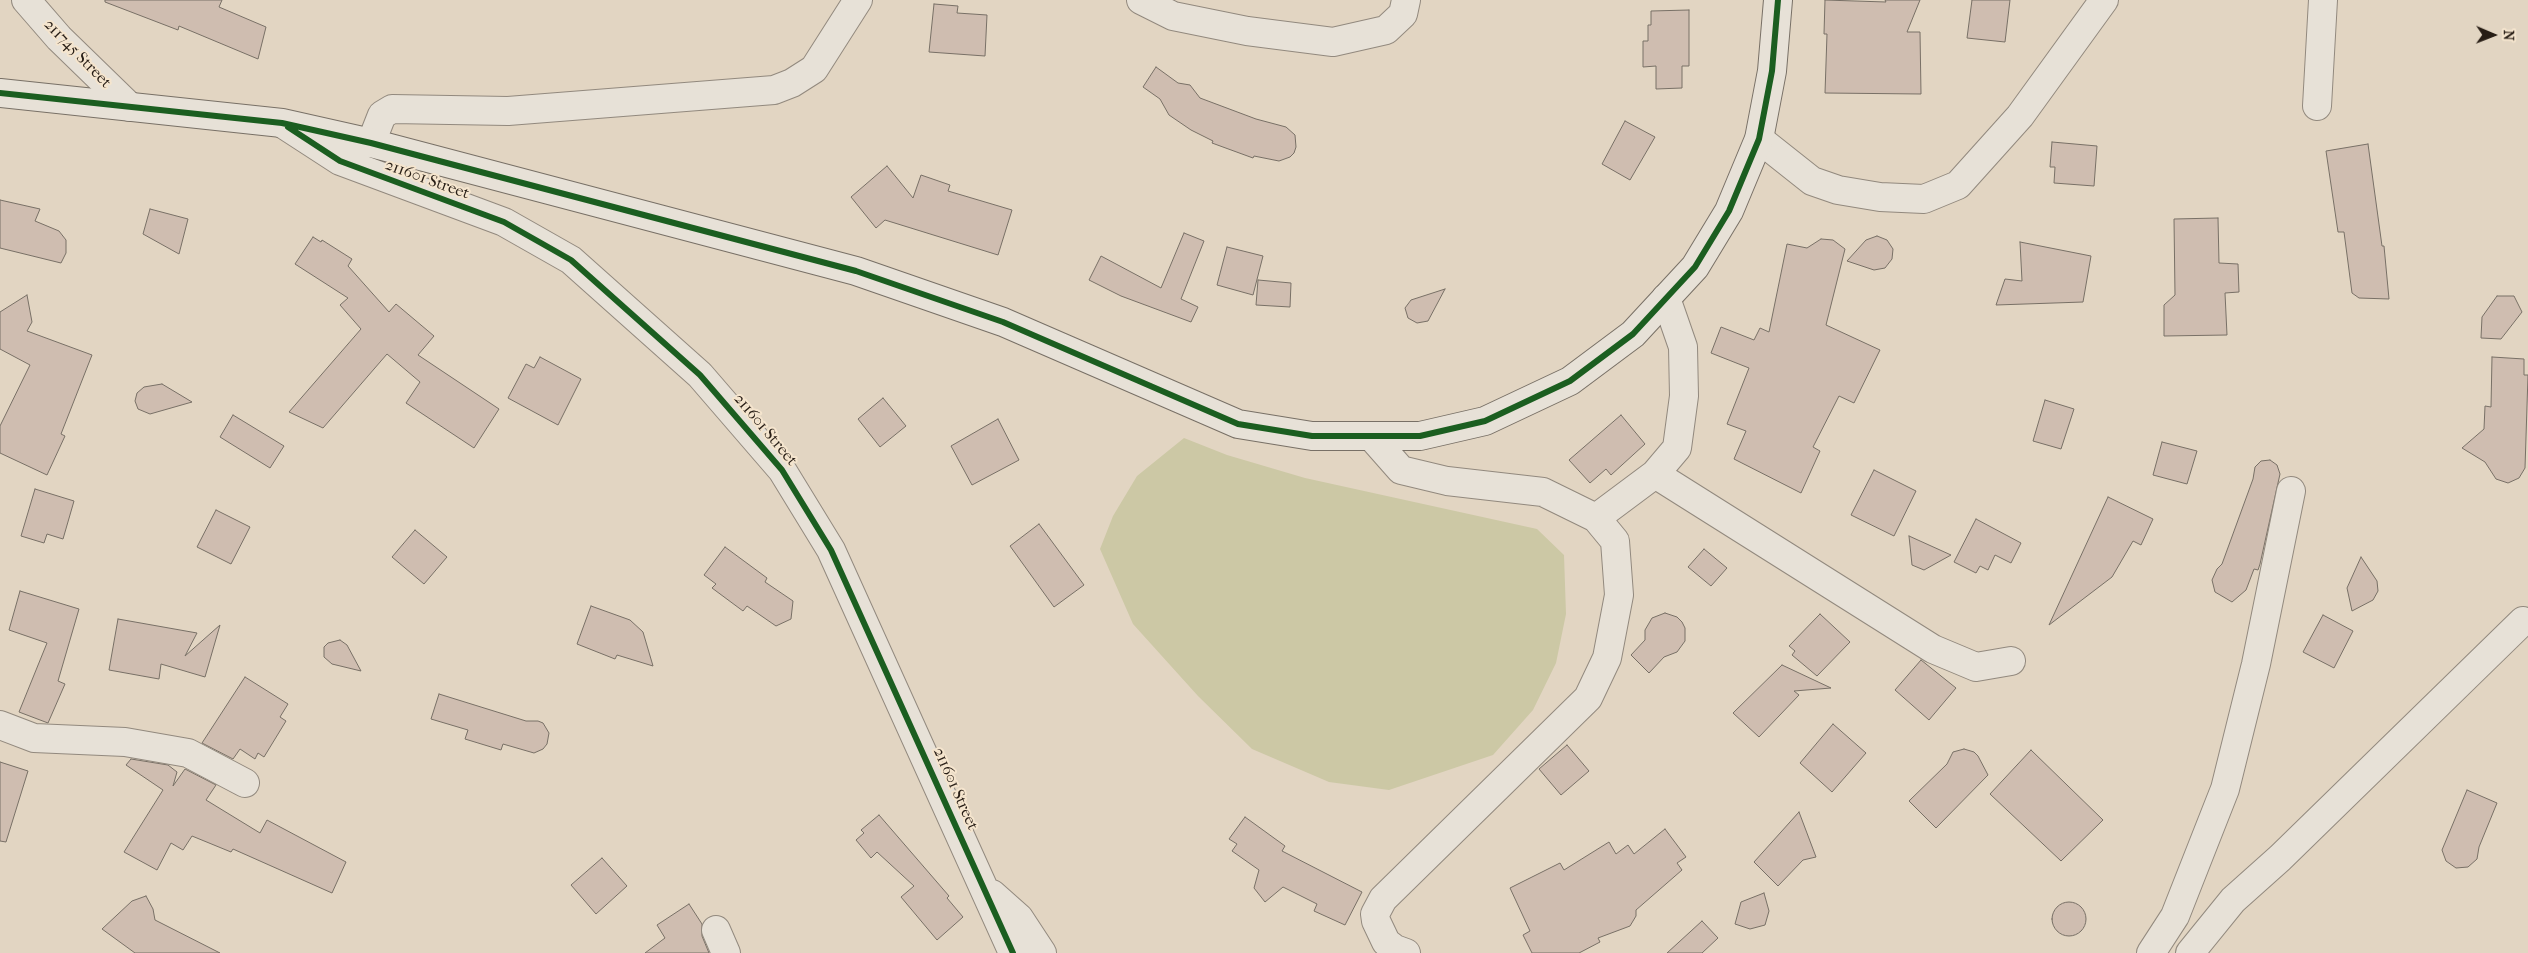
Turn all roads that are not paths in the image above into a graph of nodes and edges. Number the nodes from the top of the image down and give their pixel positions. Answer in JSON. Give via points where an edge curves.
{"nodes":[{"id":1,"x":26,"y":0,"type":"edge"},
{"id":2,"x":858,"y":0,"type":"edge"},
{"id":3,"x":1140,"y":0,"type":"edge"},
{"id":4,"x":1406,"y":0,"type":"edge"},
{"id":5,"x":1778,"y":0,"type":"edge"},
{"id":6,"x":2104,"y":0,"type":"edge"},
{"id":7,"x":2323,"y":0,"type":"edge"},
{"id":8,"x":0,"y":92,"type":"edge"},
{"id":9,"x":2317,"y":106,"type":"dead end"},
{"id":10,"x":130,"y":107,"type":"junction"},
{"id":11,"x":282,"y":123,"type":"junction"},
{"id":12,"x":1759,"y":139,"type":"junction"},
{"id":13,"x":371,"y":143,"type":"junction"},
{"id":14,"x":1666,"y":298,"type":"junction"},
{"id":15,"x":1371,"y":436,"type":"junction"},
{"id":16,"x":1655,"y":474,"type":"junction"},
{"id":17,"x":2291,"y":491,"type":"dead end"},
{"id":18,"x":1596,"y":518,"type":"junction"},
{"id":19,"x":2523,"y":621,"type":"dead end"},
{"id":20,"x":2011,"y":661,"type":"dead end"},
{"id":21,"x":0,"y":724,"type":"edge"},
{"id":22,"x":245,"y":783,"type":"dead end"},
{"id":23,"x":985,"y":888,"type":"junction"},
{"id":24,"x":1013,"y":953,"type":"edge"},
{"id":25,"x":1042,"y":953,"type":"edge"},
{"id":26,"x":1406,"y":953,"type":"edge"},
{"id":27,"x":2151,"y":953,"type":"edge"},
{"id":28,"x":2190,"y":953,"type":"edge"}],
"edges":[{"from":1,"to":10,"type":"street","name":"211745 Street","via":[[59,38]]},
{"from":2,"to":13,"type":"street","via":[[814,69],[774,90],[508,111],[392,109],[382,114]]},
{"from":3,"to":4,"type":"street","via":[[1173,16],[1247,31],[1333,42],[1386,30],[1404,14]]},
{"from":5,"to":12,"type":"street","via":[[1772,71]]},
{"from":6,"to":12,"type":"street","via":[[2020,116],[1958,185],[1924,199],[1880,197],[1838,190],[1812,181]]},
{"from":7,"to":9,"type":"street"},
{"from":8,"to":10,"type":"street"},
{"from":10,"to":11,"type":"street"},
{"from":11,"to":13,"type":"street"},
{"from":11,"to":23,"type":"street","name":"211601 Street","via":[[340,161],[504,222],[571,260],[700,375],[782,470],[831,550]]},
{"from":12,"to":14,"type":"street","via":[[1729,211],[1695,267]]},
{"from":13,"to":15,"type":"street","via":[[856,271],[1003,322],[1238,424],[1312,436]]},
{"from":14,"to":15,"type":"street","via":[[1633,334],[1570,381],[1485,421],[1420,436]]},
{"from":14,"to":16,"type":"street","via":[[1683,347],[1684,396],[1676,448]]},
{"from":15,"to":18,"type":"street","via":[[1401,470],[1447,481],[1543,492]]},
{"from":16,"to":18,"type":"street"},
{"from":16,"to":20,"type":"street","via":[[1933,649],[1976,667]]},
{"from":17,"to":27,"type":"street","via":[[2256,664],[2225,789],[2175,916]]},
{"from":18,"to":26,"type":"street","via":[[1615,541],[1616,550],[1619,595],[1607,658],[1588,698],[1383,899],[1375,914],[1376,921],[1386,942]]},
{"from":19,"to":28,"type":"street","via":[[2233,900]]},
{"from":21,"to":22,"type":"street","via":[[34,738],[125,742],[188,753]]},
{"from":23,"to":24,"type":"street","name":"211601 Street"},
{"from":23,"to":25,"type":"street","via":[[1019,918]]}]}
